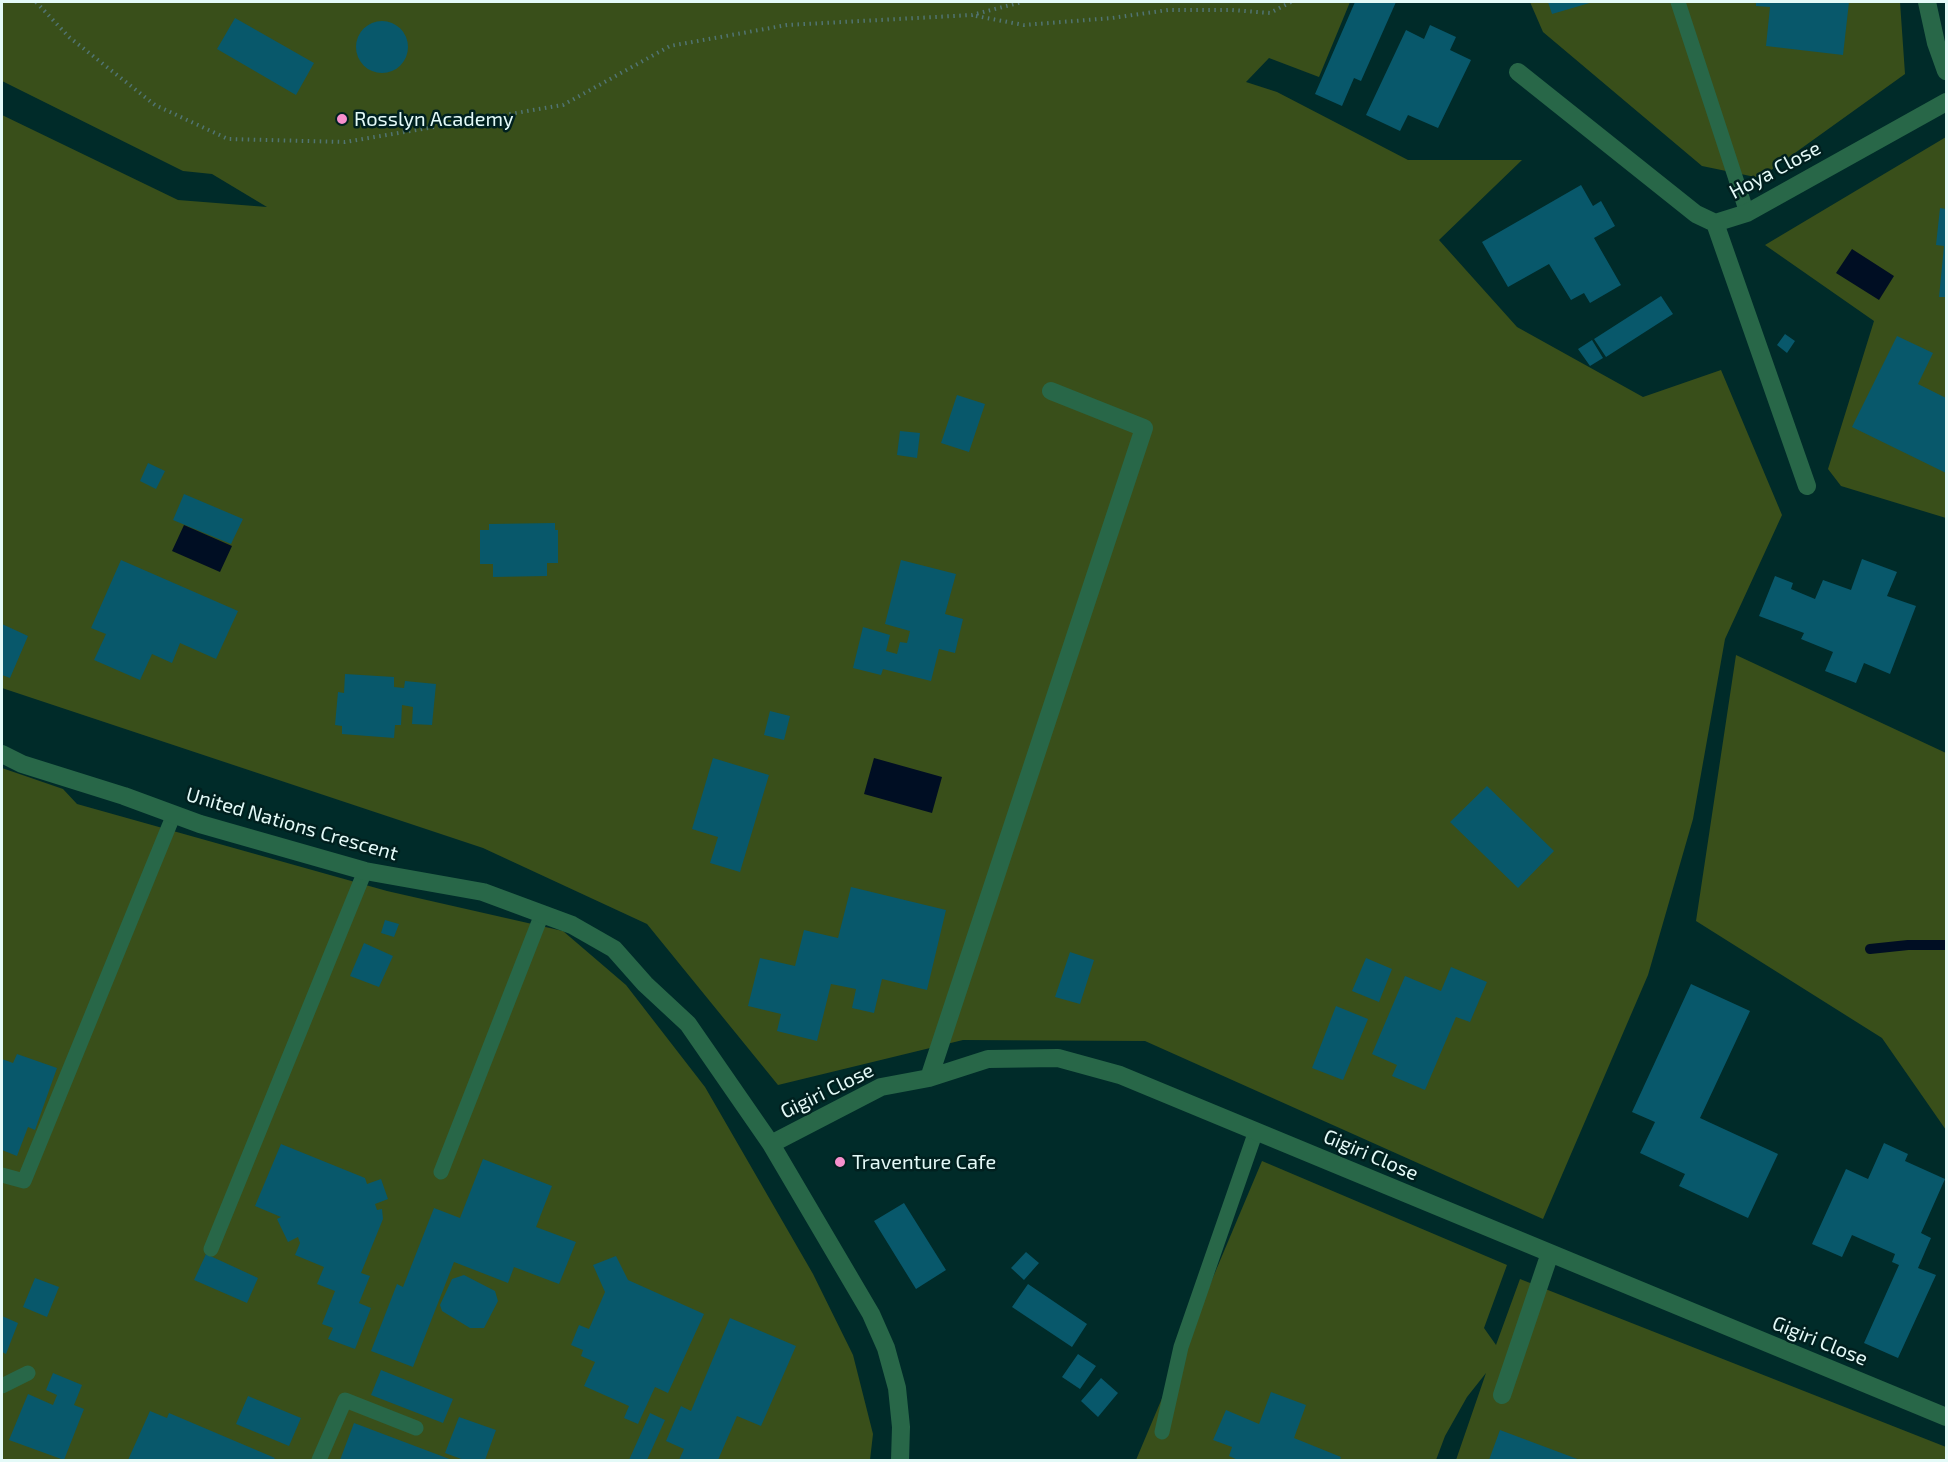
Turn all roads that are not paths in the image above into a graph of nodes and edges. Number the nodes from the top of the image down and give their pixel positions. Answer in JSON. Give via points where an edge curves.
{"nodes":[{"id":1,"x":1678,"y":2,"type":"edge"},
{"id":2,"x":1927,"y":2,"type":"edge"},
{"id":3,"x":1947,"y":71,"type":"edge"},
{"id":4,"x":1518,"y":72,"type":"dead end"},
{"id":5,"x":1947,"y":102,"type":"edge"},
{"id":6,"x":1747,"y":213,"type":"junction"},
{"id":7,"x":1715,"y":223,"type":"junction"},
{"id":8,"x":1051,"y":391,"type":"dead end"},
{"id":9,"x":1807,"y":486,"type":"dead end"},
{"id":10,"x":2,"y":754,"type":"edge"},
{"id":11,"x":174,"y":814,"type":"junction"},
{"id":12,"x":365,"y":871,"type":"junction"},
{"id":13,"x":542,"y":914,"type":"junction"},
{"id":14,"x":929,"y":1078,"type":"junction"},
{"id":15,"x":1256,"y":1131,"type":"junction"},
{"id":16,"x":771,"y":1144,"type":"junction"},
{"id":17,"x":441,"y":1172,"type":"dead end"},
{"id":18,"x":2,"y":1175,"type":"edge"},
{"id":19,"x":211,"y":1249,"type":"dead end"},
{"id":20,"x":1550,"y":1253,"type":"junction"},
{"id":21,"x":28,"y":1373,"type":"dead end"},
{"id":22,"x":2,"y":1386,"type":"edge"},
{"id":23,"x":1502,"y":1395,"type":"dead end"},
{"id":24,"x":1947,"y":1417,"type":"edge"},
{"id":25,"x":416,"y":1428,"type":"dead end"},
{"id":26,"x":1162,"y":1432,"type":"dead end"},
{"id":27,"x":319,"y":1461,"type":"edge"},
{"id":28,"x":900,"y":1461,"type":"edge"}],
"edges":[{"from":1,"to":6,"type":"lane"},
{"from":2,"to":3,"type":"street"},
{"from":4,"to":7,"type":"street","name":"Hoya Close","via":[[1696,214]]},
{"from":5,"to":6,"type":"street","name":"Hoya Close"},
{"from":6,"to":7,"type":"street","name":"Hoya Close"},
{"from":7,"to":9,"type":"street"},
{"from":8,"to":14,"type":"street","via":[[1144,428]]},
{"from":10,"to":11,"type":"street","name":"United Nations Crescent"},
{"from":11,"to":12,"type":"street","name":"United Nations Crescent"},
{"from":11,"to":18,"type":"lane","via":[[24,1181]]},
{"from":12,"to":13,"type":"street","name":"United Nations Crescent","via":[[483,892]]},
{"from":12,"to":19,"type":"lane"},
{"from":13,"to":16,"type":"street","name":"United Nations Crescent","via":[[572,925],[614,949],[688,1024]]},
{"from":13,"to":17,"type":"lane"},
{"from":14,"to":15,"type":"street","name":"Gigiri Close","via":[[988,1059],[1058,1058],[1120,1075]]},
{"from":14,"to":16,"type":"street","name":"Gigiri Close","via":[[881,1087]]},
{"from":15,"to":20,"type":"street","name":"Gigiri Close"},
{"from":15,"to":26,"type":"lane","via":[[1181,1347]]},
{"from":16,"to":28,"type":"street","name":"United Nations Crescent","via":[[871,1314],[886,1348],[897,1388]]},
{"from":20,"to":23,"type":"street"},
{"from":20,"to":24,"type":"street","name":"Gigiri Close"},
{"from":21,"to":22,"type":"lane"},
{"from":25,"to":27,"type":"lane","via":[[345,1400]]}]}
